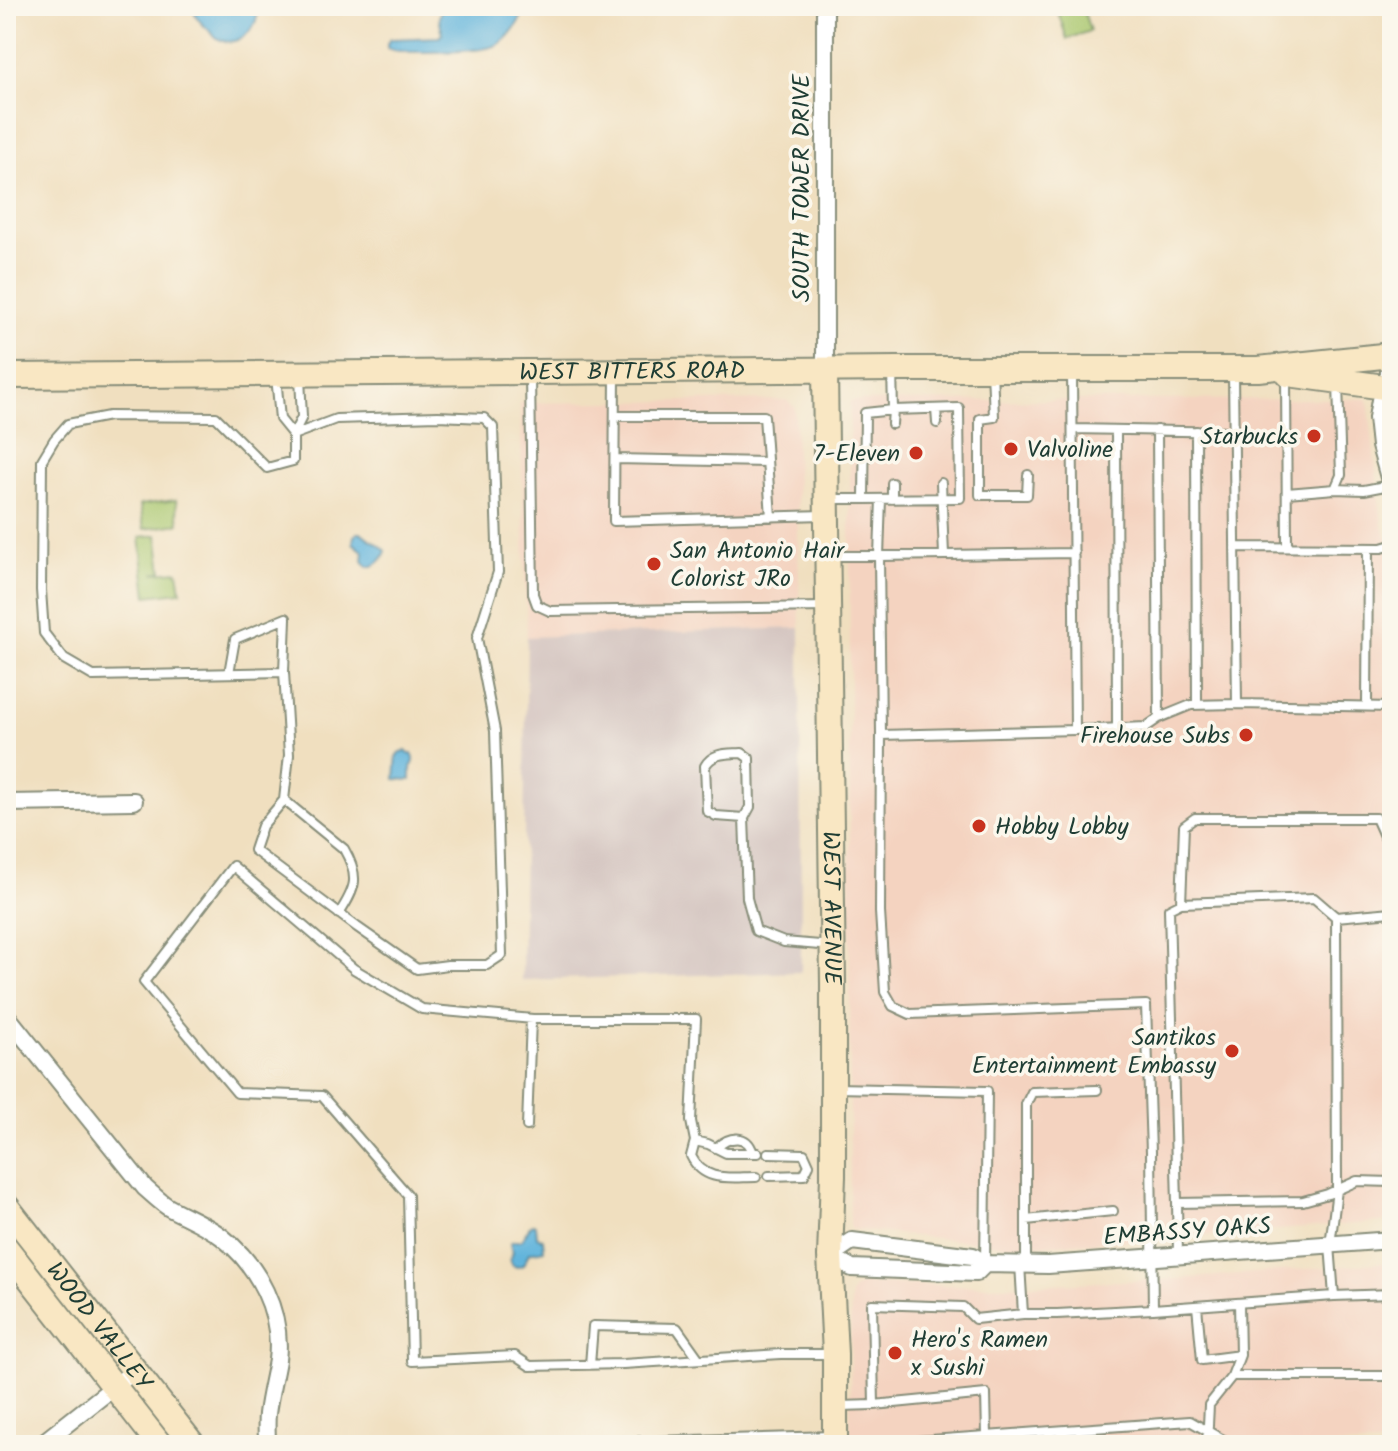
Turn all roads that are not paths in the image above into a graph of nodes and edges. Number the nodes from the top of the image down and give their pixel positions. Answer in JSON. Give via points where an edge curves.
{"nodes":[{"id":1,"x":825,"y":6,"type":"edge"},
{"id":2,"x":1391,"y":355,"type":"edge"},
{"id":3,"x":892,"y":369,"type":"junction"},
{"id":4,"x":992,"y":369,"type":"junction"},
{"id":5,"x":1072,"y":369,"type":"junction"},
{"id":6,"x":1245,"y":369,"type":"junction"},
{"id":7,"x":825,"y":370,"type":"junction"},
{"id":8,"x":1286,"y":370,"type":"junction"},
{"id":9,"x":615,"y":372,"type":"junction"},
{"id":10,"x":530,"y":373,"type":"junction"},
{"id":11,"x":288,"y":375,"type":"junction"},
{"id":12,"x":6,"y":376,"type":"edge"},
{"id":13,"x":1337,"y":381,"type":"junction"},
{"id":14,"x":1391,"y":389,"type":"edge"},
{"id":15,"x":936,"y":409,"type":"junction"},
{"id":16,"x":893,"y":410,"type":"junction"},
{"id":17,"x":615,"y":416,"type":"junction"},
{"id":18,"x":937,"y":423,"type":"dead end"},
{"id":19,"x":892,"y":424,"type":"dead end"},
{"id":20,"x":1073,"y":429,"type":"junction"},
{"id":21,"x":1116,"y":430,"type":"junction"},
{"id":22,"x":1157,"y":430,"type":"junction"},
{"id":23,"x":1196,"y":431,"type":"junction"},
{"id":24,"x":1235,"y":432,"type":"junction"},
{"id":25,"x":293,"y":435,"type":"junction"},
{"id":26,"x":615,"y":459,"type":"junction"},
{"id":27,"x":767,"y":462,"type":"junction"},
{"id":28,"x":1028,"y":475,"type":"dead end"},
{"id":29,"x":892,"y":483,"type":"dead end"},
{"id":30,"x":941,"y":483,"type":"dead end"},
{"id":31,"x":1391,"y":487,"type":"edge"},
{"id":32,"x":1335,"y":489,"type":"junction"},
{"id":33,"x":1287,"y":493,"type":"junction"},
{"id":34,"x":980,"y":495,"type":"junction"},
{"id":35,"x":960,"y":498,"type":"junction"},
{"id":36,"x":864,"y":499,"type":"junction"},
{"id":37,"x":881,"y":499,"type":"junction"},
{"id":38,"x":892,"y":499,"type":"junction"},
{"id":39,"x":942,"y":499,"type":"junction"},
{"id":40,"x":826,"y":507,"type":"junction"},
{"id":41,"x":771,"y":517,"type":"junction"},
{"id":42,"x":1392,"y":545,"type":"edge"},
{"id":43,"x":1236,"y":547,"type":"junction"},
{"id":44,"x":1287,"y":547,"type":"junction"},
{"id":45,"x":1368,"y":548,"type":"junction"},
{"id":46,"x":1074,"y":553,"type":"junction"},
{"id":47,"x":944,"y":555,"type":"junction"},
{"id":48,"x":827,"y":556,"type":"junction"},
{"id":49,"x":879,"y":556,"type":"junction"},
{"id":50,"x":827,"y":607,"type":"junction"},
{"id":51,"x":284,"y":672,"type":"junction"},
{"id":52,"x":229,"y":673,"type":"junction"},
{"id":53,"x":1237,"y":704,"type":"junction"},
{"id":54,"x":1197,"y":705,"type":"junction"},
{"id":55,"x":1367,"y":706,"type":"junction"},
{"id":56,"x":1392,"y":707,"type":"edge"},
{"id":57,"x":1159,"y":718,"type":"junction"},
{"id":58,"x":1117,"y":728,"type":"junction"},
{"id":59,"x":1075,"y":730,"type":"junction"},
{"id":60,"x":881,"y":735,"type":"junction"},
{"id":61,"x":284,"y":800,"type":"junction"},
{"id":62,"x":134,"y":801,"type":"dead end"},
{"id":63,"x":6,"y":803,"type":"edge"},
{"id":64,"x":744,"y":818,"type":"junction"},
{"id":65,"x":1392,"y":854,"type":"edge"},
{"id":66,"x":1181,"y":903,"type":"junction"},
{"id":67,"x":1392,"y":912,"type":"edge"},
{"id":68,"x":339,"y":914,"type":"junction"},
{"id":69,"x":1336,"y":917,"type":"junction"},
{"id":70,"x":832,"y":946,"type":"junction"},
{"id":71,"x":6,"y":1015,"type":"edge"},
{"id":72,"x":531,"y":1019,"type":"junction"},
{"id":73,"x":833,"y":1088,"type":"junction"},
{"id":74,"x":1097,"y":1090,"type":"dead end"},
{"id":75,"x":527,"y":1126,"type":"dead end"},
{"id":76,"x":695,"y":1141,"type":"junction"},
{"id":77,"x":716,"y":1148,"type":"junction"},
{"id":78,"x":768,"y":1153,"type":"dead end"},
{"id":79,"x":821,"y":1165,"type":"junction"},
{"id":80,"x":769,"y":1176,"type":"dead end"},
{"id":81,"x":756,"y":1177,"type":"dead end"},
{"id":82,"x":1392,"y":1182,"type":"edge"},
{"id":83,"x":1337,"y":1190,"type":"junction"},
{"id":84,"x":1177,"y":1203,"type":"junction"},
{"id":85,"x":6,"y":1206,"type":"edge"},
{"id":86,"x":1113,"y":1211,"type":"dead end"},
{"id":87,"x":1026,"y":1220,"type":"junction"},
{"id":88,"x":1392,"y":1240,"type":"edge"},
{"id":89,"x":1330,"y":1245,"type":"junction"},
{"id":90,"x":6,"y":1248,"type":"edge"},
{"id":91,"x":1178,"y":1255,"type":"junction"},
{"id":92,"x":830,"y":1256,"type":"junction"},
{"id":93,"x":1151,"y":1257,"type":"junction"},
{"id":94,"x":985,"y":1264,"type":"junction"},
{"id":95,"x":1023,"y":1264,"type":"junction"},
{"id":96,"x":1392,"y":1294,"type":"edge"},
{"id":97,"x":1334,"y":1296,"type":"junction"},
{"id":98,"x":1239,"y":1303,"type":"junction"},
{"id":99,"x":1197,"y":1306,"type":"junction"},
{"id":100,"x":1153,"y":1309,"type":"junction"},
{"id":101,"x":1023,"y":1314,"type":"junction"},
{"id":102,"x":835,"y":1354,"type":"junction"},
{"id":103,"x":1240,"y":1355,"type":"junction"},
{"id":104,"x":699,"y":1359,"type":"junction"},
{"id":105,"x":590,"y":1365,"type":"junction"},
{"id":106,"x":134,"y":1371,"type":"junction"},
{"id":107,"x":1232,"y":1376,"type":"junction"},
{"id":108,"x":1392,"y":1376,"type":"edge"},
{"id":109,"x":114,"y":1386,"type":"junction"},
{"id":110,"x":874,"y":1405,"type":"junction"},
{"id":111,"x":835,"y":1407,"type":"junction"},
{"id":112,"x":1208,"y":1431,"type":"junction"},
{"id":113,"x":987,"y":1436,"type":"junction"},
{"id":114,"x":835,"y":1441,"type":"edge"},
{"id":115,"x":875,"y":1444,"type":"edge"},
{"id":116,"x":40,"y":1445,"type":"edge"},
{"id":117,"x":160,"y":1445,"type":"edge"},
{"id":118,"x":193,"y":1445,"type":"edge"},
{"id":119,"x":267,"y":1445,"type":"edge"},
{"id":120,"x":511,"y":1445,"type":"edge"},
{"id":121,"x":1207,"y":1445,"type":"edge"},
{"id":122,"x":1232,"y":1445,"type":"edge"}],
"edges":[{"from":1,"to":7,"type":"street","name":"SOUTH TOWER DRIVE"},
{"from":2,"to":8,"type":"main road","name":"WEST BITTERS ROAD"},
{"from":2,"to":14,"type":"street"},
{"from":3,"to":4,"type":"main road","name":"WEST BITTERS ROAD"},
{"from":3,"to":7,"type":"main road","name":"WEST BITTERS ROAD"},
{"from":3,"to":16,"type":"lane"},
{"from":4,"to":5,"type":"main road","name":"WEST BITTERS ROAD"},
{"from":4,"to":34,"type":"lane","via":[[994,417],[980,419]]},
{"from":5,"to":6,"type":"main road","name":"WEST BITTERS ROAD"},
{"from":5,"to":20,"type":"lane"},
{"from":6,"to":8,"type":"main road","name":"WEST BITTERS ROAD"},
{"from":6,"to":24,"type":"lane"},
{"from":7,"to":9,"type":"main road","name":"WEST BITTERS ROAD"},
{"from":7,"to":40,"type":"main road","name":"WEST AVENUE"},
{"from":8,"to":13,"type":"main road","name":"WEST BITTERS ROAD"},
{"from":8,"to":33,"type":"lane"},
{"from":9,"to":10,"type":"main road","name":"WEST BITTERS ROAD"},
{"from":9,"to":17,"type":"lane"},
{"from":10,"to":11,"type":"main road","name":"WEST BITTERS ROAD"},
{"from":10,"to":50,"type":"lane","via":[[537,605],[550,611]]},
{"from":11,"to":12,"type":"main road","name":"WEST BITTERS ROAD"},
{"from":11,"to":25,"type":"lane","via":[[302,417]]},
{"from":11,"to":25,"type":"lane","via":[[280,419]]},
{"from":13,"to":14,"type":"main road","name":"WEST BITTERS ROAD"},
{"from":13,"to":32,"type":"lane","via":[[1341,475]]},
{"from":14,"to":31,"type":"street","via":[[1380,400],[1377,418]]},
{"from":15,"to":16,"type":"lane"},
{"from":15,"to":18,"type":"lane"},
{"from":15,"to":35,"type":"lane","via":[[959,408]]},
{"from":16,"to":19,"type":"lane"},
{"from":16,"to":36,"type":"lane","via":[[865,413]]},
{"from":17,"to":26,"type":"lane"},
{"from":17,"to":27,"type":"lane","via":[[764,416]]},
{"from":20,"to":21,"type":"lane"},
{"from":20,"to":46,"type":"lane"},
{"from":21,"to":22,"type":"lane"},
{"from":21,"to":58,"type":"lane"},
{"from":22,"to":23,"type":"lane"},
{"from":22,"to":57,"type":"lane"},
{"from":23,"to":24,"type":"lane"},
{"from":23,"to":54,"type":"lane"},
{"from":24,"to":43,"type":"lane"},
{"from":25,"to":52,"type":"lane","via":[[293,461],[267,468],[216,417],[109,416],[68,424],[42,460],[44,633],[64,659],[93,676]]},
{"from":25,"to":68,"type":"lane","via":[[336,419],[484,418],[493,427],[498,572],[477,638],[495,731],[502,955],[487,965],[417,969]]},
{"from":26,"to":27,"type":"lane"},
{"from":26,"to":41,"type":"lane","via":[[614,521]]},
{"from":27,"to":41,"type":"lane"},
{"from":28,"to":34,"type":"lane","via":[[1027,495]]},
{"from":29,"to":38,"type":"lane"},
{"from":30,"to":39,"type":"lane"},
{"from":31,"to":32,"type":"lane"},
{"from":32,"to":33,"type":"lane"},
{"from":33,"to":44,"type":"lane"},
{"from":34,"to":35,"type":"lane"},
{"from":35,"to":39,"type":"lane"},
{"from":36,"to":37,"type":"lane"},
{"from":36,"to":40,"type":"lane"},
{"from":37,"to":38,"type":"lane"},
{"from":37,"to":49,"type":"lane"},
{"from":38,"to":39,"type":"lane"},
{"from":39,"to":47,"type":"lane"},
{"from":40,"to":41,"type":"lane"},
{"from":40,"to":48,"type":"main road","name":"WEST AVENUE"},
{"from":42,"to":45,"type":"lane"},
{"from":43,"to":44,"type":"lane"},
{"from":43,"to":53,"type":"lane"},
{"from":44,"to":45,"type":"lane"},
{"from":45,"to":55,"type":"lane"},
{"from":46,"to":47,"type":"lane"},
{"from":46,"to":59,"type":"lane"},
{"from":47,"to":49,"type":"lane"},
{"from":48,"to":49,"type":"lane"},
{"from":48,"to":50,"type":"main road","name":"WEST AVENUE"},
{"from":49,"to":60,"type":"lane"},
{"from":50,"to":70,"type":"main road","name":"WEST AVENUE"},
{"from":51,"to":52,"type":"lane"},
{"from":51,"to":52,"type":"lane","via":[[286,618],[235,639]]},
{"from":51,"to":61,"type":"lane","via":[[289,755]]},
{"from":53,"to":54,"type":"lane"},
{"from":53,"to":55,"type":"lane"},
{"from":54,"to":57,"type":"lane"},
{"from":55,"to":56,"type":"lane"},
{"from":57,"to":58,"type":"lane","via":[[1146,727]]},
{"from":58,"to":59,"type":"lane"},
{"from":59,"to":60,"type":"lane"},
{"from":60,"to":93,"type":"lane","via":[[885,992],[893,1006],[910,1014],[1146,1005]]},
{"from":61,"to":68,"type":"lane","via":[[350,859],[355,884]]},
{"from":61,"to":68,"type":"lane","via":[[262,826],[254,850]]},
{"from":62,"to":63,"type":"street"},
{"from":64,"to":64,"type":"lane","via":[[750,807],[749,758],[742,753],[715,755],[705,766],[707,811]]},
{"from":64,"to":70,"type":"lane","via":[[747,898],[756,931],[784,942]]},
{"from":65,"to":66,"type":"lane","via":[[1376,818],[1195,818],[1184,826]]},
{"from":66,"to":69,"type":"lane","via":[[1314,898]]},
{"from":66,"to":84,"type":"lane","via":[[1169,909]]},
{"from":67,"to":69,"type":"lane"},
{"from":69,"to":83,"type":"lane"},
{"from":70,"to":73,"type":"main road","name":"WEST AVENUE"},
{"from":71,"to":119,"type":"street","via":[[145,1188],[224,1239],[259,1279],[276,1328]]},
{"from":72,"to":75,"type":"lane"},
{"from":72,"to":76,"type":"lane","via":[[696,1019],[691,1121]]},
{"from":72,"to":105,"type":"lane","via":[[422,1009],[354,969],[233,866],[144,982],[237,1093],[322,1096],[408,1195],[412,1361],[515,1356],[530,1366]]},
{"from":73,"to":79,"type":"main road","name":"WEST AVENUE"},
{"from":73,"to":94,"type":"lane","via":[[987,1091]]},
{"from":74,"to":87,"type":"lane","via":[[1032,1092],[1026,1104]]},
{"from":76,"to":77,"type":"lane"},
{"from":76,"to":81,"type":"lane","via":[[691,1156],[698,1169]]},
{"from":77,"to":77,"type":"lane","via":[[726,1153],[756,1153],[742,1139]]},
{"from":78,"to":79,"type":"lane","via":[[804,1154]]},
{"from":79,"to":80,"type":"lane","via":[[804,1175]]},
{"from":79,"to":92,"type":"main road","name":"WEST AVENUE"},
{"from":82,"to":83,"type":"lane","via":[[1357,1181]]},
{"from":83,"to":84,"type":"lane","via":[[1303,1201]]},
{"from":83,"to":89,"type":"lane"},
{"from":84,"to":91,"type":"lane"},
{"from":85,"to":106,"type":"main road","name":"WOOD VALLEY"},
{"from":86,"to":87,"type":"lane"},
{"from":87,"to":95,"type":"lane"},
{"from":88,"to":89,"type":"street","name":"EMBASSY OAKS"},
{"from":89,"to":91,"type":"street","name":"EMBASSY OAKS"},
{"from":89,"to":97,"type":"lane"},
{"from":90,"to":109,"type":"main road","name":"WOOD VALLEY"},
{"from":91,"to":93,"type":"street","name":"EMBASSY OAKS"},
{"from":92,"to":94,"type":"street","name":"EMBASSY OAKS","via":[[852,1268],[976,1273]]},
{"from":92,"to":94,"type":"street","name":"EMBASSY OAKS","via":[[852,1241],[973,1256]]},
{"from":92,"to":102,"type":"main road","name":"WEST AVENUE"},
{"from":93,"to":95,"type":"street","name":"EMBASSY OAKS"},
{"from":93,"to":100,"type":"lane"},
{"from":94,"to":95,"type":"street","name":"EMBASSY OAKS"},
{"from":95,"to":101,"type":"lane"},
{"from":96,"to":97,"type":"lane"},
{"from":97,"to":98,"type":"lane"},
{"from":98,"to":99,"type":"lane"},
{"from":98,"to":103,"type":"lane"},
{"from":99,"to":100,"type":"lane"},
{"from":99,"to":103,"type":"lane","via":[[1202,1360]]},
{"from":100,"to":101,"type":"lane"},
{"from":101,"to":110,"type":"lane","via":[[975,1319],[963,1307],[872,1304]]},
{"from":102,"to":104,"type":"lane"},
{"from":102,"to":111,"type":"main road","name":"WEST AVENUE"},
{"from":103,"to":107,"type":"lane"},
{"from":104,"to":105,"type":"lane"},
{"from":104,"to":105,"type":"lane","via":[[677,1328],[593,1326]]},
{"from":106,"to":109,"type":"street"},
{"from":106,"to":118,"type":"main road","name":"WOOD VALLEY"},
{"from":107,"to":108,"type":"lane"},
{"from":107,"to":112,"type":"lane","via":[[1209,1405]]},
{"from":109,"to":116,"type":"street"},
{"from":109,"to":117,"type":"main road","name":"WOOD VALLEY"},
{"from":110,"to":111,"type":"lane"},
{"from":110,"to":113,"type":"lane","via":[[986,1394]]},
{"from":111,"to":114,"type":"main road","name":"WEST AVENUE"},
{"from":112,"to":113,"type":"lane","via":[[1190,1421]]},
{"from":112,"to":121,"type":"lane"},
{"from":112,"to":122,"type":"lane"},
{"from":113,"to":115,"type":"lane"},
{"from":114,"to":120,"type":"lane"}]}
